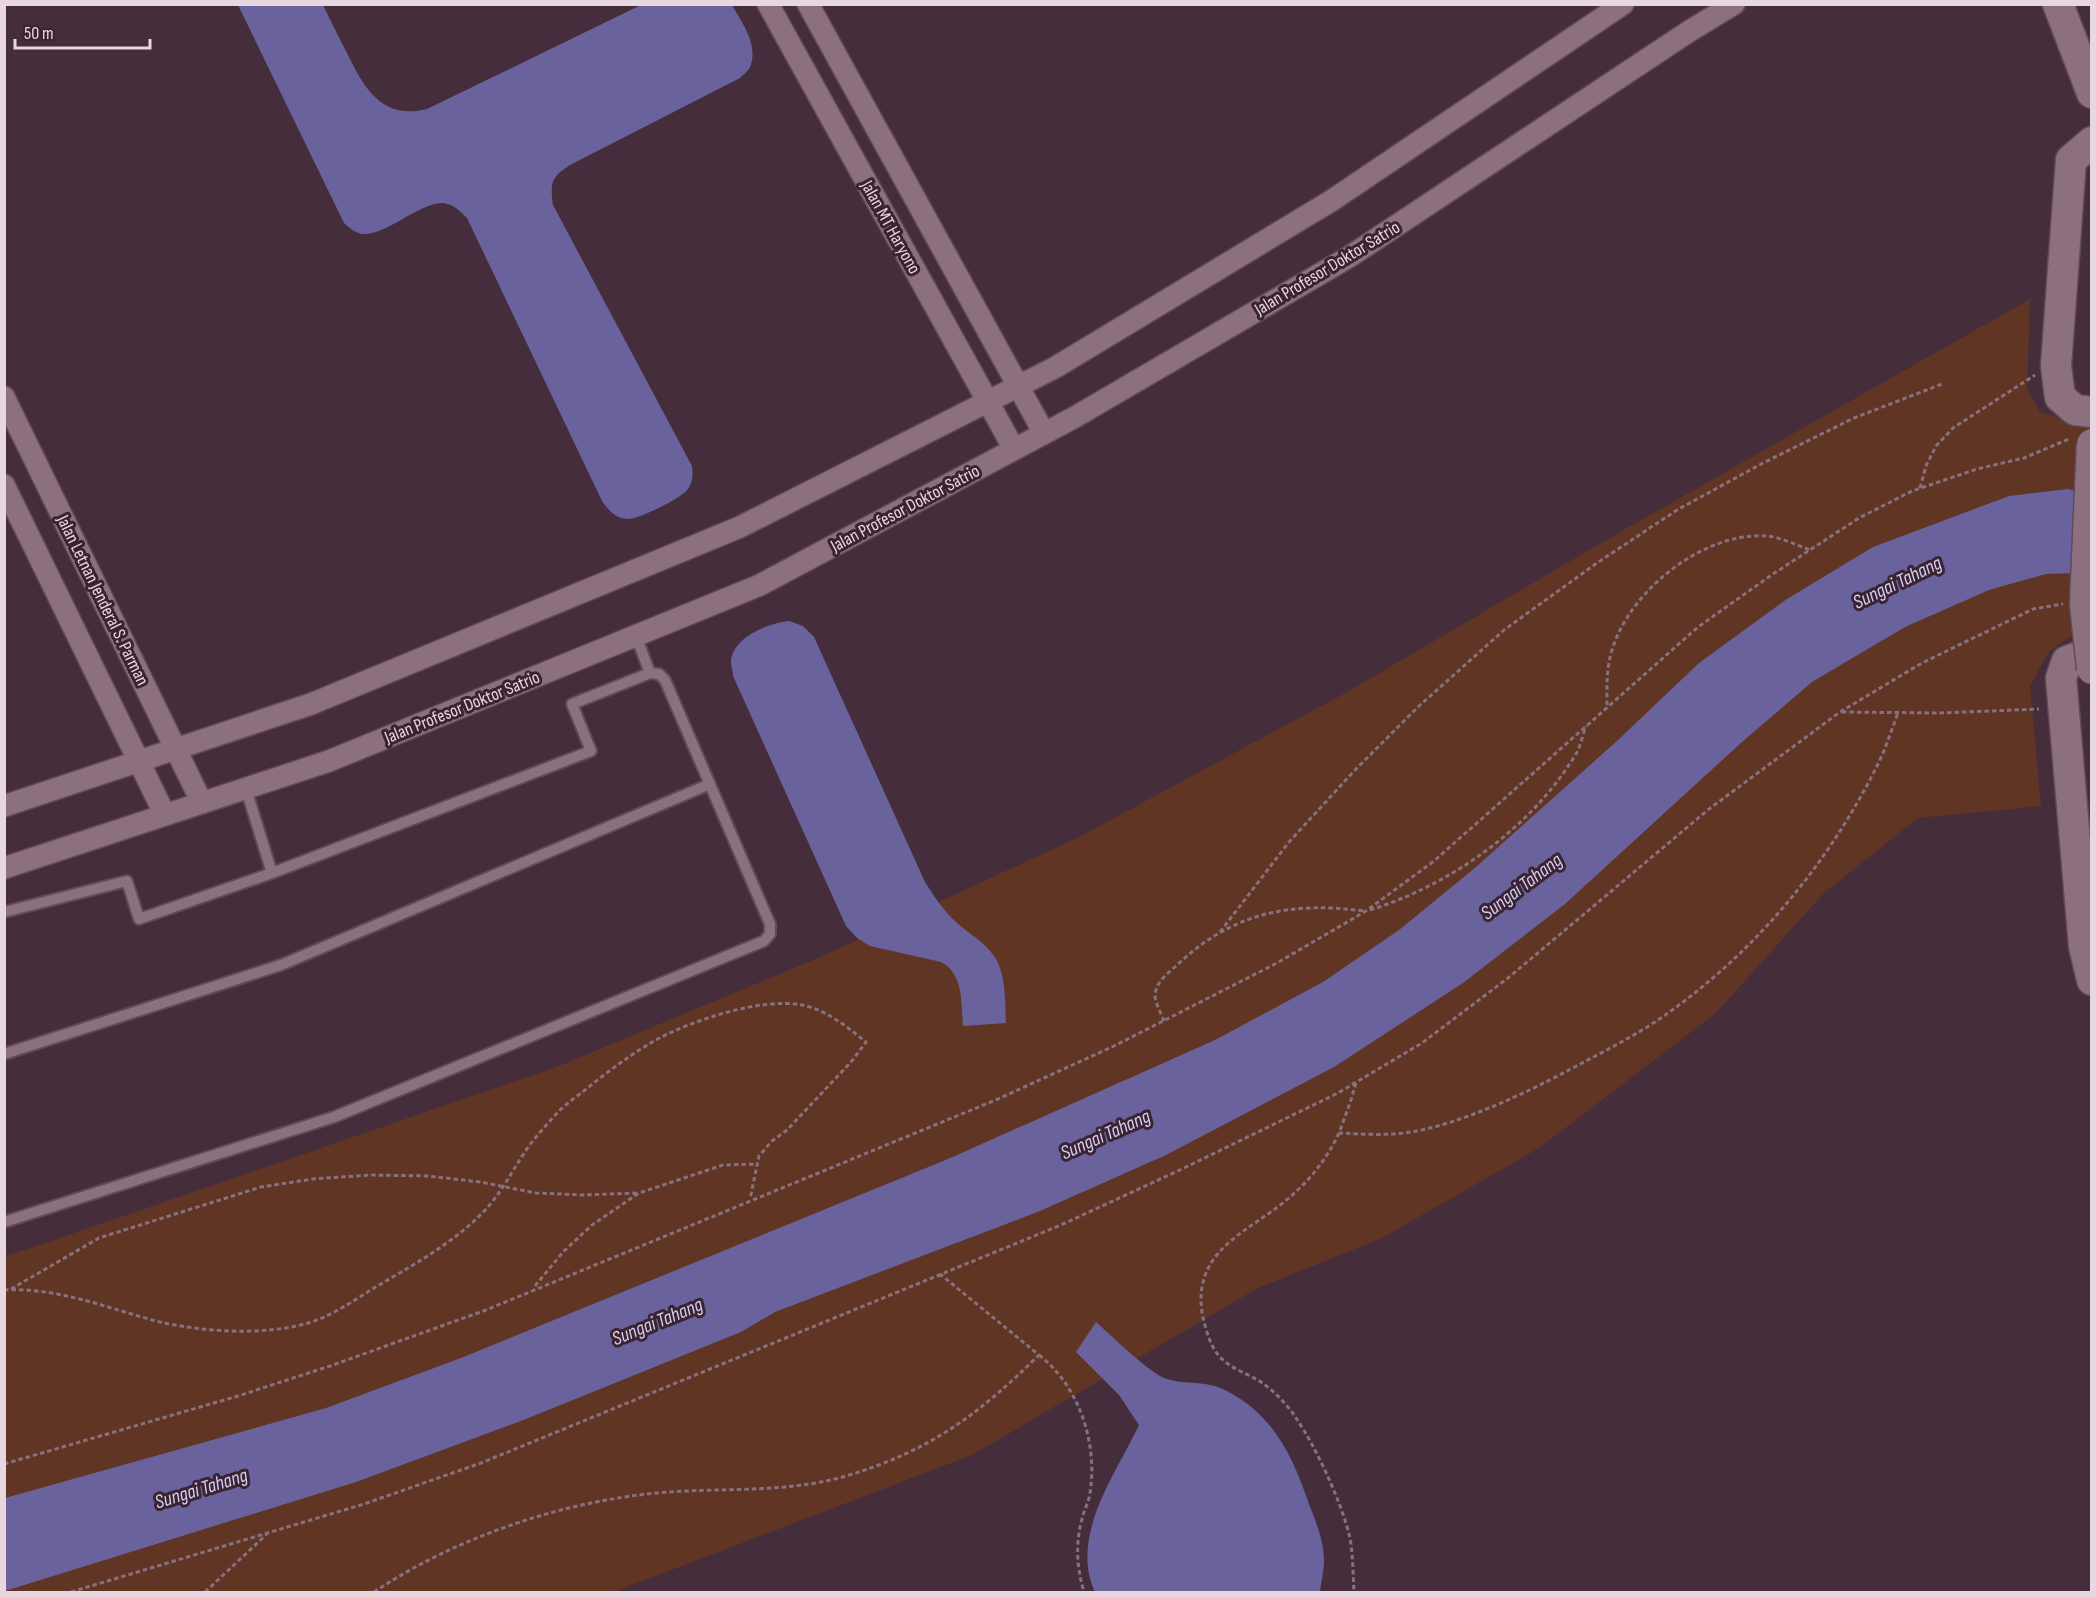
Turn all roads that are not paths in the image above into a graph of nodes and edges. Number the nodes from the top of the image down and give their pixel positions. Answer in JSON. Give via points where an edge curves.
{"nodes":[{"id":1,"x":768,"y":4,"type":"edge"},
{"id":2,"x":808,"y":4,"type":"edge"},
{"id":3,"x":1623,"y":4,"type":"edge"},
{"id":4,"x":1734,"y":4,"type":"edge"},
{"id":5,"x":2058,"y":4,"type":"edge"},
{"id":6,"x":2091,"y":93,"type":"edge"},
{"id":7,"x":2091,"y":142,"type":"edge"},
{"id":8,"x":1018,"y":386,"type":"junction"},
{"id":9,"x":4,"y":397,"type":"edge"},
{"id":10,"x":987,"y":402,"type":"junction"},
{"id":11,"x":2091,"y":412,"type":"edge"},
{"id":12,"x":1044,"y":433,"type":"junction"},
{"id":13,"x":2081,"y":441,"type":"edge"},
{"id":14,"x":1014,"y":449,"type":"junction"},
{"id":15,"x":4,"y":485,"type":"edge"},
{"id":16,"x":636,"y":636,"type":"junction"},
{"id":17,"x":2091,"y":652,"type":"edge"},
{"id":18,"x":2091,"y":669,"type":"edge"},
{"id":19,"x":650,"y":673,"type":"junction"},
{"id":20,"x":176,"y":748,"type":"junction"},
{"id":21,"x":139,"y":761,"type":"junction"},
{"id":22,"x":710,"y":784,"type":"junction"},
{"id":23,"x":246,"y":789,"type":"junction"},
{"id":24,"x":202,"y":803,"type":"junction"},
{"id":25,"x":4,"y":806,"type":"edge"},
{"id":26,"x":165,"y":815,"type":"junction"},
{"id":27,"x":4,"y":868,"type":"edge"},
{"id":28,"x":272,"y":873,"type":"junction"},
{"id":29,"x":4,"y":912,"type":"edge"},
{"id":30,"x":2091,"y":980,"type":"edge"},
{"id":31,"x":4,"y":1054,"type":"edge"},
{"id":32,"x":4,"y":1221,"type":"edge"}],
"edges":[{"from":1,"to":10,"type":"street","name":"Jalan MT Haryono"},
{"from":2,"to":8,"type":"street","name":"Jalan MT Haryono"},
{"from":3,"to":8,"type":"street","via":[[1331,201]]},
{"from":4,"to":12,"type":"street","name":"Jalan Profesor Doktor Satrio","via":[[1349,257]]},
{"from":5,"to":6,"type":"street"},
{"from":7,"to":11,"type":"street","via":[[2071,160],[2056,366],[2060,397],[2075,410]]},
{"from":8,"to":10,"type":"street"},
{"from":8,"to":12,"type":"street","name":"Jalan MT Haryono"},
{"from":9,"to":20,"type":"street","name":"Jalan Letnan Jenderal S. Parman"},
{"from":10,"to":14,"type":"street","name":"Jalan MT Haryono"},
{"from":10,"to":20,"type":"street","via":[[740,527],[311,704]]},
{"from":12,"to":14,"type":"street","name":"Jalan Profesor Doktor Satrio"},
{"from":13,"to":18,"type":"street","bridge":true,"via":[[2085,604]]},
{"from":14,"to":16,"type":"street","name":"Jalan Profesor Doktor Satrio","via":[[760,585]]},
{"from":15,"to":21,"type":"street"},
{"from":16,"to":19,"type":"lane"},
{"from":16,"to":23,"type":"street","name":"Jalan Profesor Doktor Satrio","via":[[329,761]]},
{"from":17,"to":30,"type":"street","via":[[2067,661],[2061,678],[2084,946]]},
{"from":19,"to":22,"type":"lane","via":[[665,680]]},
{"from":19,"to":28,"type":"lane","via":[[572,704],[591,751]]},
{"from":20,"to":21,"type":"street"},
{"from":20,"to":24,"type":"street","name":"Jalan Letnan Jenderal S. Parman"},
{"from":21,"to":25,"type":"street"},
{"from":21,"to":26,"type":"street"},
{"from":22,"to":31,"type":"lane","via":[[281,965]]},
{"from":22,"to":32,"type":"lane","via":[[770,924],[770,934],[764,941],[334,1117]]},
{"from":23,"to":24,"type":"street","name":"Jalan Profesor Doktor Satrio"},
{"from":23,"to":28,"type":"lane"},
{"from":24,"to":26,"type":"street","name":"Jalan Profesor Doktor Satrio"},
{"from":26,"to":27,"type":"street","name":"Jalan Profesor Doktor Satrio"},
{"from":28,"to":29,"type":"lane","via":[[139,919],[127,881]]}]}
